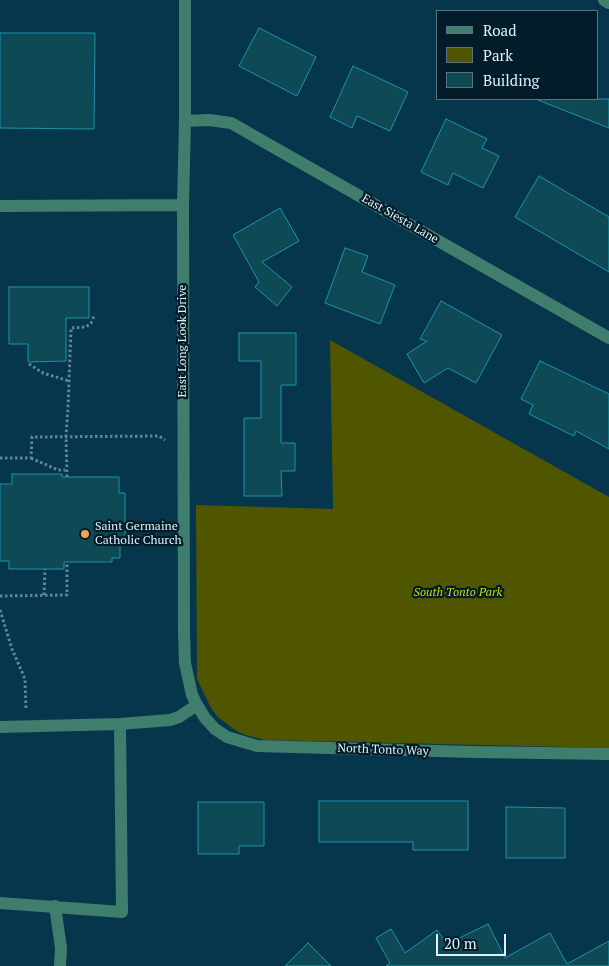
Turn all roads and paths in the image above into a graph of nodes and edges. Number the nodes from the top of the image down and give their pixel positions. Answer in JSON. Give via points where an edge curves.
{"nodes":[{"id":1,"x":185,"y":0,"type":"edge"},
{"id":2,"x":604,"y":0,"type":"edge"},
{"id":3,"x":609,"y":3,"type":"edge"},
{"id":4,"x":185,"y":121,"type":"junction"},
{"id":5,"x":183,"y":205,"type":"junction"},
{"id":6,"x":0,"y":206,"type":"edge"},
{"id":7,"x":94,"y":316,"type":"dead end"},
{"id":8,"x":609,"y":338,"type":"edge"},
{"id":9,"x":29,"y":364,"type":"dead end"},
{"id":10,"x":69,"y":381,"type":"junction"},
{"id":11,"x":66,"y":436,"type":"junction"},
{"id":12,"x":167,"y":447,"type":"dead end"},
{"id":13,"x":0,"y":458,"type":"edge"},
{"id":14,"x":31,"y":458,"type":"junction"},
{"id":15,"x":66,"y":470,"type":"junction"},
{"id":16,"x":67,"y":477,"type":"dead end"},
{"id":17,"x":68,"y":562,"type":"dead end"},
{"id":18,"x":45,"y":569,"type":"dead end"},
{"id":19,"x":44,"y":595,"type":"junction"},
{"id":20,"x":0,"y":596,"type":"edge"},
{"id":21,"x":0,"y":610,"type":"edge"},
{"id":22,"x":188,"y":682,"type":"joint"},
{"id":23,"x":196,"y":705,"type":"junction"},
{"id":24,"x":120,"y":724,"type":"junction"},
{"id":25,"x":27,"y":726,"type":"junction"},
{"id":26,"x":0,"y":727,"type":"edge"},
{"id":27,"x":609,"y":754,"type":"edge"},
{"id":28,"x":0,"y":903,"type":"edge"},
{"id":29,"x":55,"y":906,"type":"junction"},
{"id":30,"x":60,"y":966,"type":"edge"}],
"edges":[{"from":1,"to":4,"type":"street","name":"East Long Look Drive"},
{"from":2,"to":3,"type":"street"},
{"from":4,"to":5,"type":"street","name":"East Long Look Drive"},
{"from":4,"to":8,"type":"street","name":"East Siesta Lane","via":[[209,120],[231,124]]},
{"from":5,"to":6,"type":"street"},
{"from":5,"to":22,"type":"street","name":"East Long Look Drive","via":[[183,586]]},
{"from":7,"to":10,"type":"path","via":[[86,327],[71,328]]},
{"from":9,"to":10,"type":"path","via":[[43,373]]},
{"from":10,"to":11,"type":"path"},
{"from":11,"to":12,"type":"path","via":[[159,436]]},
{"from":11,"to":14,"type":"path","via":[[32,437]]},
{"from":11,"to":15,"type":"path"},
{"from":13,"to":14,"type":"path"},
{"from":14,"to":15,"type":"path","via":[[58,470]]},
{"from":15,"to":16,"type":"path"},
{"from":17,"to":19,"type":"path","via":[[67,595]]},
{"from":18,"to":19,"type":"path"},
{"from":19,"to":20,"type":"path"},
{"from":21,"to":25,"type":"path","via":[[25,679]]},
{"from":22,"to":23,"type":"street","name":"North Tonto Way"},
{"from":23,"to":24,"type":"street","via":[[170,720]]},
{"from":23,"to":27,"type":"street","name":"North Tonto Way","via":[[215,729],[227,738],[257,746]]},
{"from":24,"to":25,"type":"street"},
{"from":24,"to":29,"type":"street","via":[[122,912]]},
{"from":25,"to":26,"type":"street"},
{"from":28,"to":29,"type":"street"},
{"from":29,"to":30,"type":"street"}]}
